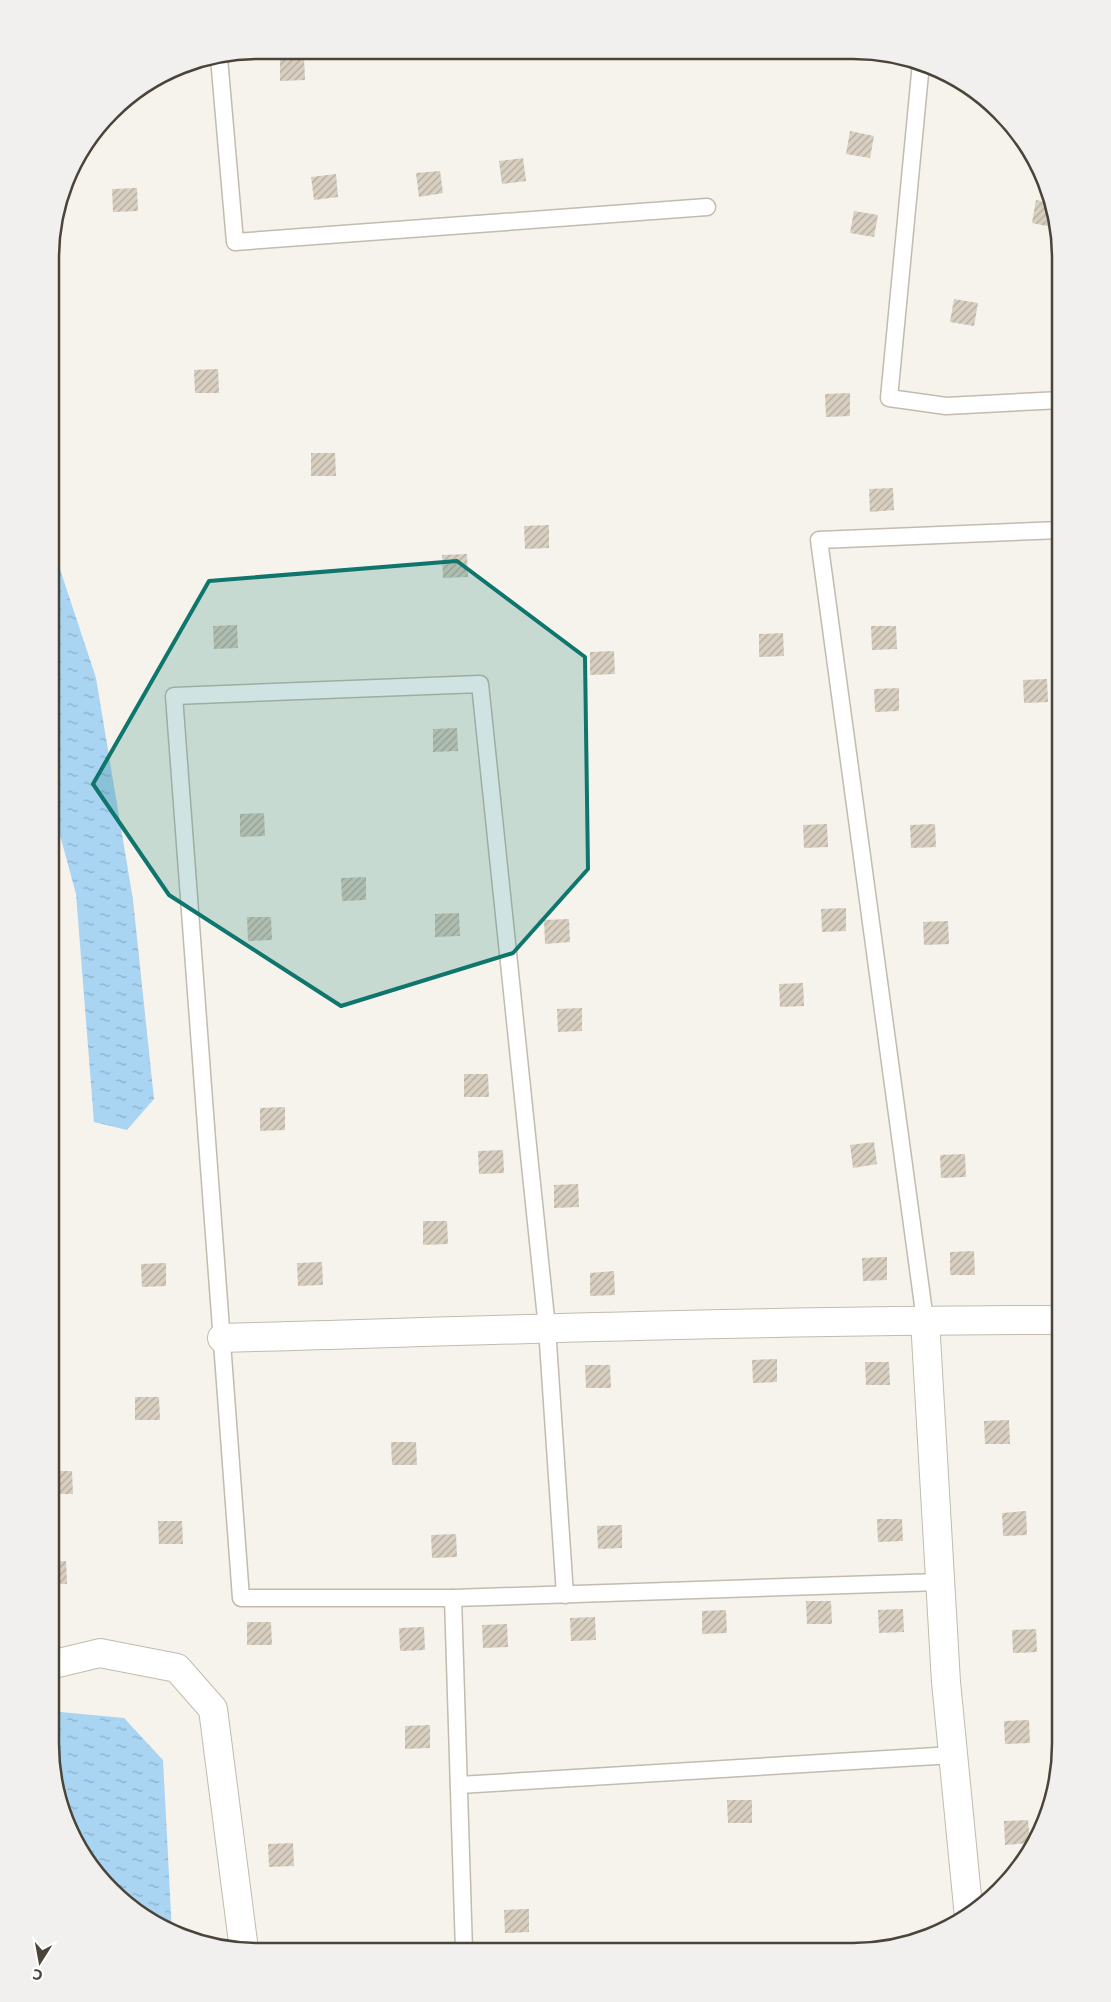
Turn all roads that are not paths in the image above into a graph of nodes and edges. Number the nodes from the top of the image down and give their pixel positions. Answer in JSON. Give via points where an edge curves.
{"nodes":[{"id":1,"x":219,"y":63,"type":"edge"},
{"id":2,"x":920,"y":70,"type":"edge"},
{"id":3,"x":707,"y":207,"type":"dead end"},
{"id":4,"x":1052,"y":400,"type":"edge"},
{"id":5,"x":1052,"y":530,"type":"edge"},
{"id":6,"x":925,"y":1320,"type":"junction"},
{"id":7,"x":1052,"y":1320,"type":"edge"},
{"id":8,"x":547,"y":1328,"type":"junction"},
{"id":9,"x":222,"y":1338,"type":"junction"},
{"id":10,"x":940,"y":1582,"type":"junction"},
{"id":11,"x":565,"y":1595,"type":"junction"},
{"id":12,"x":453,"y":1598,"type":"junction"},
{"id":13,"x":59,"y":1663,"type":"edge"},
{"id":14,"x":953,"y":1755,"type":"junction"},
{"id":15,"x":459,"y":1785,"type":"junction"},
{"id":16,"x":967,"y":1908,"type":"edge"},
{"id":17,"x":243,"y":1943,"type":"edge"},
{"id":18,"x":464,"y":1943,"type":"edge"}],
"edges":[{"from":1,"to":3,"type":"lane","via":[[235,242]]},
{"from":2,"to":4,"type":"lane","via":[[889,398],[946,406]]},
{"from":5,"to":6,"type":"lane","via":[[819,540]]},
{"from":6,"to":7,"type":"street"},
{"from":6,"to":8,"type":"street"},
{"from":6,"to":10,"type":"street"},
{"from":8,"to":9,"type":"street"},
{"from":8,"to":9,"type":"lane","via":[[480,684],[174,696]]},
{"from":8,"to":11,"type":"lane"},
{"from":9,"to":12,"type":"lane","via":[[241,1598]]},
{"from":10,"to":11,"type":"lane"},
{"from":10,"to":14,"type":"street"},
{"from":11,"to":12,"type":"lane"},
{"from":12,"to":15,"type":"lane"},
{"from":13,"to":17,"type":"street","via":[[100,1653],[177,1668],[213,1709]]},
{"from":14,"to":15,"type":"lane"},
{"from":14,"to":16,"type":"street"},
{"from":15,"to":18,"type":"lane"}]}
